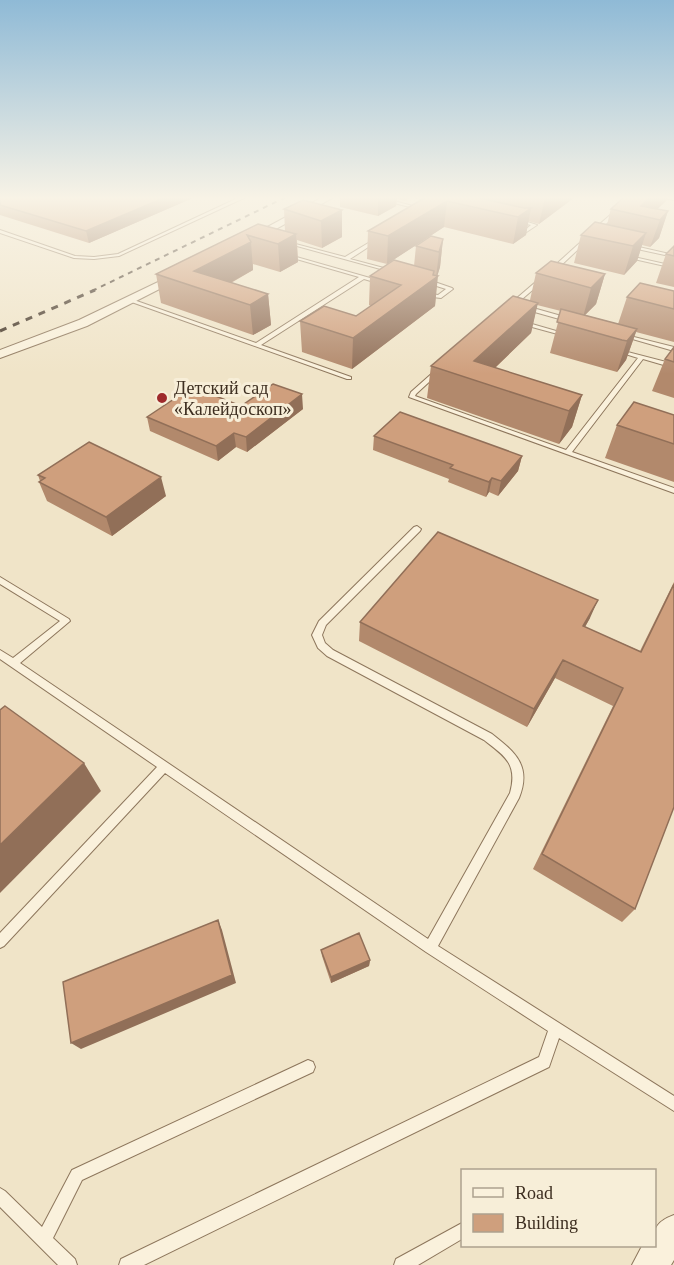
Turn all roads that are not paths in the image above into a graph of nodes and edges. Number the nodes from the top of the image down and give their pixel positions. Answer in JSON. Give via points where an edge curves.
{"nodes":[{"id":1,"x":71,"y":256,"type":"edge"},
{"id":2,"x":110,"y":256,"type":"edge"},
{"id":3,"x":288,"y":256,"type":"edge"},
{"id":4,"x":336,"y":256,"type":"edge"},
{"id":5,"x":351,"y":256,"type":"edge"},
{"id":6,"x":568,"y":256,"type":"edge"},
{"id":7,"x":626,"y":256,"type":"edge"},
{"id":8,"x":346,"y":259,"type":"junction"},
{"id":9,"x":674,"y":267,"type":"edge"},
{"id":10,"x":191,"y":269,"type":"edge"},
{"id":11,"x":401,"y":274,"type":"edge"},
{"id":12,"x":363,"y":277,"type":"junction"},
{"id":13,"x":424,"y":280,"type":"edge"},
{"id":14,"x":387,"y":284,"type":"edge"},
{"id":15,"x":421,"y":294,"type":"edge"},
{"id":16,"x":129,"y":300,"type":"junction"},
{"id":17,"x":513,"y":305,"type":"junction"},
{"id":18,"x":507,"y":310,"type":"edge"},
{"id":19,"x":520,"y":322,"type":"edge"},
{"id":20,"x":582,"y":324,"type":"edge"},
{"id":21,"x":614,"y":332,"type":"edge"},
{"id":22,"x":572,"y":337,"type":"edge"},
{"id":23,"x":257,"y":345,"type":"junction"},
{"id":24,"x":612,"y":348,"type":"edge"},
{"id":25,"x":674,"y":349,"type":"edge"},
{"id":26,"x":0,"y":354,"type":"edge"},
{"id":27,"x":642,"y":357,"type":"junction"},
{"id":28,"x":448,"y":362,"type":"edge"},
{"id":29,"x":674,"y":366,"type":"edge"},
{"id":30,"x":349,"y":378,"type":"dead end"},
{"id":31,"x":567,"y":453,"type":"junction"},
{"id":32,"x":674,"y":491,"type":"edge"},
{"id":33,"x":417,"y":529,"type":"dead end"},
{"id":34,"x":0,"y":580,"type":"edge"},
{"id":35,"x":0,"y":654,"type":"edge"},
{"id":36,"x":14,"y":663,"type":"junction"},
{"id":37,"x":165,"y":766,"type":"junction"},
{"id":38,"x":0,"y":942,"type":"edge"},
{"id":39,"x":430,"y":948,"type":"junction"},
{"id":40,"x":556,"y":1028,"type":"junction"},
{"id":41,"x":308,"y":1067,"type":"dead end"},
{"id":42,"x":674,"y":1104,"type":"edge"},
{"id":43,"x":0,"y":1196,"type":"edge"},
{"id":44,"x":461,"y":1232,"type":"edge"},
{"id":45,"x":674,"y":1232,"type":"edge"},
{"id":46,"x":44,"y":1239,"type":"junction"},
{"id":47,"x":69,"y":1265,"type":"edge"},
{"id":48,"x":127,"y":1265,"type":"edge"},
{"id":49,"x":402,"y":1265,"type":"edge"},
{"id":50,"x":649,"y":1265,"type":"edge"}],
"edges":[{"from":1,"to":2,"type":"lane"},
{"from":3,"to":12,"type":"lane"},
{"from":4,"to":8,"type":"lane"},
{"from":5,"to":8,"type":"lane"},
{"from":6,"to":17,"type":"lane"},
{"from":7,"to":9,"type":"lane"},
{"from":8,"to":11,"type":"lane"},
{"from":10,"to":16,"type":"street"},
{"from":12,"to":14,"type":"lane"},
{"from":12,"to":23,"type":"lane"},
{"from":13,"to":15,"type":"lane","via":[[450,289],[439,297]]},
{"from":16,"to":23,"type":"lane"},
{"from":16,"to":26,"type":"street","via":[[83,323]]},
{"from":17,"to":18,"type":"lane"},
{"from":17,"to":20,"type":"lane"},
{"from":19,"to":22,"type":"lane"},
{"from":21,"to":25,"type":"lane"},
{"from":23,"to":30,"type":"lane"},
{"from":24,"to":27,"type":"lane"},
{"from":27,"to":29,"type":"lane"},
{"from":27,"to":31,"type":"lane"},
{"from":28,"to":31,"type":"lane","via":[[412,397]]},
{"from":31,"to":32,"type":"lane"},
{"from":33,"to":39,"type":"lane","via":[[322,624],[317,635],[330,653],[488,737],[515,762],[521,778]]},
{"from":34,"to":36,"type":"lane","via":[[66,621]]},
{"from":35,"to":36,"type":"lane"},
{"from":36,"to":37,"type":"lane"},
{"from":37,"to":38,"type":"lane"},
{"from":37,"to":39,"type":"lane"},
{"from":39,"to":40,"type":"lane"},
{"from":40,"to":42,"type":"lane"},
{"from":40,"to":48,"type":"lane","via":[[544,1062]]},
{"from":41,"to":46,"type":"lane","via":[[77,1175]]},
{"from":43,"to":46,"type":"lane"},
{"from":44,"to":49,"type":"lane"},
{"from":45,"to":50,"type":"street"},
{"from":46,"to":47,"type":"lane"}]}
